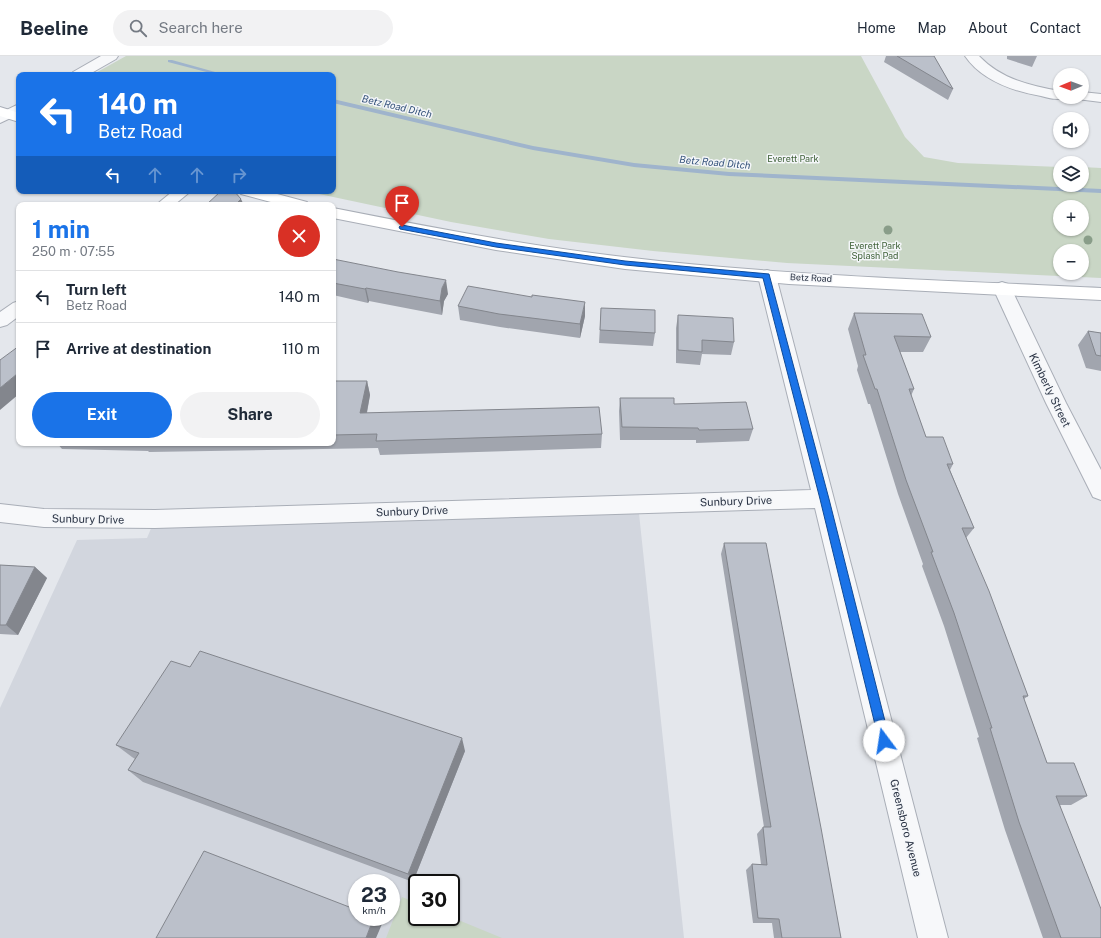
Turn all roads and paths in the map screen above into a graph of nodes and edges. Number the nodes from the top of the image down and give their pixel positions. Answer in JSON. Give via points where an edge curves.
{"nodes":[{"id":1,"x":111,"y":56,"type":"edge"},
{"id":2,"x":972,"y":56,"type":"edge"},
{"id":3,"x":83,"y":72,"type":"edge"},
{"id":4,"x":1053,"y":94,"type":"edge"},
{"id":5,"x":1089,"y":97,"type":"edge"},
{"id":6,"x":1101,"y":98,"type":"edge"},
{"id":7,"x":179,"y":194,"type":"edge"},
{"id":8,"x":258,"y":194,"type":"edge"},
{"id":9,"x":168,"y":202,"type":"edge"},
{"id":10,"x":289,"y":202,"type":"edge"},
{"id":11,"x":336,"y":214,"type":"edge"},
{"id":12,"x":766,"y":276,"type":"junction"},
{"id":13,"x":1002,"y":288,"type":"junction"},
{"id":14,"x":1101,"y":294,"type":"edge"},
{"id":15,"x":16,"y":309,"type":"edge"},
{"id":16,"x":0,"y":321,"type":"edge"},
{"id":17,"x":1101,"y":491,"type":"edge"},
{"id":18,"x":824,"y":499,"type":"junction"},
{"id":19,"x":0,"y":513,"type":"edge"},
{"id":20,"x":933,"y":938,"type":"edge"}],
"edges":[{"from":1,"to":3,"type":"street"},
{"from":2,"to":4,"type":"street","via":[[979,65],[1001,79]]},
{"from":5,"to":6,"type":"street"},
{"from":7,"to":9,"type":"street"},
{"from":8,"to":10,"type":"street"},
{"from":11,"to":12,"type":"street","name":"Betz Road","via":[[496,245],[625,263]]},
{"from":12,"to":13,"type":"street","name":"Betz Road"},
{"from":12,"to":18,"type":"street","name":"Greensboro Avenue"},
{"from":13,"to":14,"type":"street","name":"Betz Road"},
{"from":13,"to":17,"type":"street","name":"Kimberly Street"},
{"from":15,"to":16,"type":"street"},
{"from":18,"to":19,"type":"street","name":"Sunbury Drive","via":[[155,519],[44,518]]},
{"from":18,"to":20,"type":"street","name":"Greensboro Avenue"}]}
